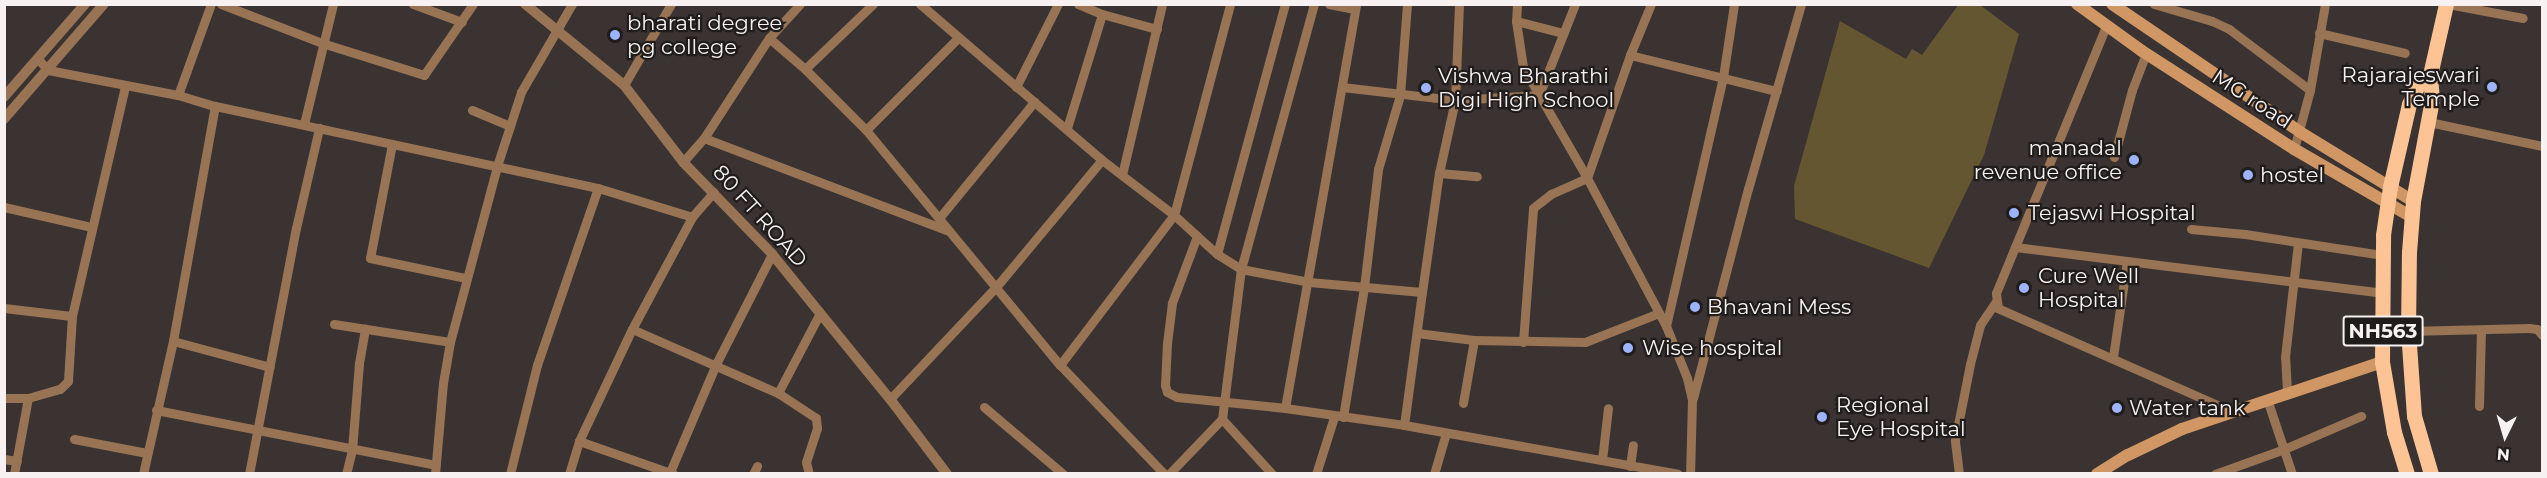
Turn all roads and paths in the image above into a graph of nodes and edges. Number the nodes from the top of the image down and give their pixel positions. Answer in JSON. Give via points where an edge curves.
{"nodes":[{"id":1,"x":86,"y":4,"type":"edge"},
{"id":2,"x":105,"y":4,"type":"edge"},
{"id":3,"x":211,"y":4,"type":"edge"},
{"id":4,"x":221,"y":4,"type":"edge"},
{"id":5,"x":333,"y":4,"type":"edge"},
{"id":6,"x":413,"y":4,"type":"edge"},
{"id":7,"x":473,"y":4,"type":"edge"},
{"id":8,"x":525,"y":4,"type":"edge"},
{"id":9,"x":572,"y":4,"type":"edge"},
{"id":10,"x":671,"y":4,"type":"edge"},
{"id":11,"x":800,"y":4,"type":"edge"},
{"id":12,"x":873,"y":4,"type":"edge"},
{"id":13,"x":920,"y":4,"type":"edge"},
{"id":14,"x":1058,"y":4,"type":"edge"},
{"id":15,"x":1078,"y":4,"type":"edge"},
{"id":16,"x":1162,"y":4,"type":"edge"},
{"id":17,"x":1230,"y":4,"type":"edge"},
{"id":18,"x":1285,"y":4,"type":"edge"},
{"id":19,"x":1314,"y":4,"type":"edge"},
{"id":20,"x":1329,"y":4,"type":"edge"},
{"id":21,"x":1407,"y":4,"type":"edge"},
{"id":22,"x":1459,"y":4,"type":"edge"},
{"id":23,"x":1517,"y":4,"type":"edge"},
{"id":24,"x":1575,"y":4,"type":"edge"},
{"id":25,"x":1651,"y":4,"type":"edge"},
{"id":26,"x":1734,"y":4,"type":"edge"},
{"id":27,"x":1801,"y":4,"type":"edge"},
{"id":28,"x":2077,"y":4,"type":"edge"},
{"id":29,"x":2112,"y":4,"type":"edge"},
{"id":30,"x":2154,"y":4,"type":"edge"},
{"id":31,"x":2325,"y":4,"type":"edge"},
{"id":32,"x":2447,"y":4,"type":"edge"},
{"id":33,"x":1356,"y":7,"type":"edge"},
{"id":34,"x":1102,"y":14,"type":"junction"},
{"id":35,"x":2523,"y":18,"type":"dead end"},
{"id":36,"x":1516,"y":21,"type":"junction"},
{"id":37,"x":462,"y":22,"type":"junction"},
{"id":38,"x":2106,"y":26,"type":"junction"},
{"id":39,"x":1157,"y":29,"type":"junction"},
{"id":40,"x":559,"y":30,"type":"junction"},
{"id":41,"x":1563,"y":33,"type":"junction"},
{"id":42,"x":2319,"y":33,"type":"junction"},
{"id":43,"x":769,"y":38,"type":"junction"},
{"id":44,"x":957,"y":39,"type":"junction"},
{"id":45,"x":322,"y":43,"type":"junction"},
{"id":46,"x":2146,"y":53,"type":"junction"},
{"id":47,"x":2405,"y":53,"type":"dead end"},
{"id":48,"x":1630,"y":55,"type":"junction"},
{"id":49,"x":38,"y":59,"type":"junction"},
{"id":50,"x":805,"y":69,"type":"junction"},
{"id":51,"x":48,"y":70,"type":"junction"},
{"id":52,"x":2430,"y":75,"type":"junction"},
{"id":53,"x":1723,"y":77,"type":"junction"},
{"id":54,"x":624,"y":85,"type":"junction"},
{"id":55,"x":125,"y":87,"type":"junction"},
{"id":56,"x":1016,"y":87,"type":"junction"},
{"id":57,"x":1342,"y":87,"type":"junction"},
{"id":58,"x":2310,"y":90,"type":"junction"},
{"id":59,"x":1778,"y":91,"type":"junction"},
{"id":60,"x":178,"y":95,"type":"junction"},
{"id":61,"x":1400,"y":95,"type":"junction"},
{"id":62,"x":1539,"y":95,"type":"junction"},
{"id":63,"x":4,"y":97,"type":"edge"},
{"id":64,"x":1455,"y":100,"type":"junction"},
{"id":65,"x":1034,"y":102,"type":"junction"},
{"id":66,"x":214,"y":106,"type":"junction"},
{"id":67,"x":472,"y":110,"type":"dead end"},
{"id":68,"x":4,"y":119,"type":"edge"},
{"id":69,"x":2429,"y":122,"type":"junction"},
{"id":70,"x":304,"y":124,"type":"junction"},
{"id":71,"x":510,"y":126,"type":"junction"},
{"id":72,"x":319,"y":128,"type":"junction"},
{"id":73,"x":1067,"y":128,"type":"junction"},
{"id":74,"x":866,"y":130,"type":"junction"},
{"id":75,"x":2301,"y":132,"type":"junction"},
{"id":76,"x":704,"y":138,"type":"junction"},
{"id":77,"x":392,"y":144,"type":"junction"},
{"id":78,"x":2542,"y":146,"type":"edge"},
{"id":79,"x":2294,"y":149,"type":"junction"},
{"id":80,"x":2114,"y":158,"type":"dead end"},
{"id":81,"x":1102,"y":160,"type":"junction"},
{"id":82,"x":683,"y":162,"type":"junction"},
{"id":83,"x":497,"y":166,"type":"junction"},
{"id":84,"x":1438,"y":173,"type":"junction"},
{"id":85,"x":1122,"y":176,"type":"junction"},
{"id":86,"x":1477,"y":176,"type":"dead end"},
{"id":87,"x":1587,"y":178,"type":"junction"},
{"id":88,"x":2390,"y":187,"type":"junction"},
{"id":89,"x":598,"y":188,"type":"junction"},
{"id":90,"x":714,"y":192,"type":"junction"},
{"id":91,"x":2413,"y":201,"type":"junction"},
{"id":92,"x":2387,"y":202,"type":"junction"},
{"id":93,"x":4,"y":207,"type":"edge"},
{"id":94,"x":1174,"y":214,"type":"junction"},
{"id":95,"x":692,"y":217,"type":"junction"},
{"id":96,"x":940,"y":217,"type":"junction"},
{"id":97,"x":2412,"y":217,"type":"junction"},
{"id":98,"x":91,"y":227,"type":"junction"},
{"id":99,"x":2190,"y":229,"type":"dead end"},
{"id":100,"x":949,"y":231,"type":"junction"},
{"id":101,"x":1197,"y":236,"type":"junction"},
{"id":102,"x":2298,"y":243,"type":"junction"},
{"id":103,"x":2015,"y":247,"type":"junction"},
{"id":104,"x":772,"y":254,"type":"junction"},
{"id":105,"x":1217,"y":254,"type":"junction"},
{"id":106,"x":2384,"y":255,"type":"junction"},
{"id":107,"x":2127,"y":261,"type":"junction"},
{"id":108,"x":1241,"y":269,"type":"junction"},
{"id":109,"x":466,"y":278,"type":"junction"},
{"id":110,"x":2293,"y":281,"type":"junction"},
{"id":111,"x":1308,"y":282,"type":"junction"},
{"id":112,"x":996,"y":287,"type":"junction"},
{"id":113,"x":1364,"y":287,"type":"junction"},
{"id":114,"x":1422,"y":292,"type":"junction"},
{"id":115,"x":2384,"y":293,"type":"junction"},
{"id":116,"x":1996,"y":301,"type":"junction"},
{"id":117,"x":4,"y":308,"type":"edge"},
{"id":118,"x":1659,"y":313,"type":"junction"},
{"id":119,"x":819,"y":315,"type":"junction"},
{"id":120,"x":72,"y":316,"type":"junction"},
{"id":121,"x":334,"y":324,"type":"dead end"},
{"id":122,"x":1666,"y":326,"type":"junction"},
{"id":123,"x":632,"y":328,"type":"junction"},
{"id":124,"x":365,"y":329,"type":"junction"},
{"id":125,"x":2481,"y":330,"type":"junction"},
{"id":126,"x":2408,"y":331,"type":"junction"},
{"id":127,"x":1417,"y":333,"type":"junction"},
{"id":128,"x":2542,"y":334,"type":"edge"},
{"id":129,"x":1474,"y":340,"type":"junction"},
{"id":130,"x":173,"y":341,"type":"junction"},
{"id":131,"x":450,"y":342,"type":"junction"},
{"id":132,"x":1523,"y":342,"type":"junction"},
{"id":133,"x":2113,"y":357,"type":"junction"},
{"id":134,"x":2382,"y":362,"type":"junction"},
{"id":135,"x":716,"y":364,"type":"junction"},
{"id":136,"x":1060,"y":365,"type":"junction"},
{"id":137,"x":270,"y":367,"type":"junction"},
{"id":138,"x":2287,"y":392,"type":"junction"},
{"id":139,"x":780,"y":394,"type":"junction"},
{"id":140,"x":4,"y":398,"type":"edge"},
{"id":141,"x":28,"y":398,"type":"junction"},
{"id":142,"x":890,"y":399,"type":"junction"},
{"id":143,"x":2267,"y":399,"type":"junction"},
{"id":144,"x":1692,"y":400,"type":"junction"},
{"id":145,"x":1463,"y":402,"type":"dead end"},
{"id":146,"x":1224,"y":403,"type":"junction"},
{"id":147,"x":2479,"y":406,"type":"dead end"},
{"id":148,"x":984,"y":407,"type":"dead end"},
{"id":149,"x":1285,"y":408,"type":"junction"},
{"id":150,"x":1608,"y":408,"type":"dead end"},
{"id":151,"x":156,"y":410,"type":"junction"},
{"id":152,"x":2231,"y":411,"type":"junction"},
{"id":153,"x":2361,"y":416,"type":"dead end"},
{"id":154,"x":1338,"y":417,"type":"junction"},
{"id":155,"x":1222,"y":419,"type":"junction"},
{"id":156,"x":1404,"y":425,"type":"junction"},
{"id":157,"x":258,"y":432,"type":"junction"},
{"id":158,"x":1446,"y":433,"type":"junction"},
{"id":159,"x":74,"y":439,"type":"dead end"},
{"id":160,"x":579,"y":441,"type":"junction"},
{"id":161,"x":1633,"y":445,"type":"dead end"},
{"id":162,"x":2284,"y":449,"type":"junction"},
{"id":163,"x":352,"y":450,"type":"junction"},
{"id":164,"x":147,"y":453,"type":"junction"},
{"id":165,"x":4,"y":459,"type":"edge"},
{"id":166,"x":1602,"y":460,"type":"junction"},
{"id":167,"x":17,"y":461,"type":"junction"},
{"id":168,"x":1630,"y":466,"type":"junction"},
{"id":169,"x":435,"y":469,"type":"edge"},
{"id":170,"x":672,"y":473,"type":"edge"},
{"id":171,"x":14,"y":474,"type":"edge"},
{"id":172,"x":143,"y":474,"type":"edge"},
{"id":173,"x":249,"y":474,"type":"edge"},
{"id":174,"x":346,"y":474,"type":"edge"},
{"id":175,"x":510,"y":474,"type":"edge"},
{"id":176,"x":569,"y":474,"type":"edge"},
{"id":177,"x":809,"y":474,"type":"edge"},
{"id":178,"x":946,"y":474,"type":"edge"},
{"id":179,"x":1063,"y":474,"type":"edge"},
{"id":180,"x":1166,"y":474,"type":"edge"},
{"id":181,"x":1272,"y":474,"type":"edge"},
{"id":182,"x":1316,"y":474,"type":"edge"},
{"id":183,"x":1434,"y":474,"type":"edge"},
{"id":184,"x":1678,"y":474,"type":"edge"},
{"id":185,"x":1690,"y":474,"type":"edge"},
{"id":186,"x":1959,"y":474,"type":"edge"},
{"id":187,"x":2097,"y":474,"type":"edge"},
{"id":188,"x":2215,"y":474,"type":"edge"},
{"id":189,"x":2292,"y":474,"type":"edge"},
{"id":190,"x":2407,"y":474,"type":"edge"},
{"id":191,"x":2431,"y":474,"type":"edge"}],
"edges":[{"from":1,"to":49,"type":"street"},
{"from":2,"to":51,"type":"street"},
{"from":3,"to":60,"type":"street"},
{"from":4,"to":45,"type":"street"},
{"from":5,"to":45,"type":"street"},
{"from":6,"to":37,"type":"street"},
{"from":7,"to":37,"type":"street"},
{"from":8,"to":40,"type":"street","name":"80 FT ROAD"},
{"from":9,"to":40,"type":"street"},
{"from":10,"to":54,"type":"street"},
{"from":11,"to":43,"type":"street"},
{"from":12,"to":50,"type":"street"},
{"from":13,"to":44,"type":"street"},
{"from":14,"to":56,"type":"street"},
{"from":15,"to":34,"type":"street"},
{"from":16,"to":39,"type":"street"},
{"from":17,"to":94,"type":"street"},
{"from":18,"to":105,"type":"street"},
{"from":19,"to":108,"type":"street"},
{"from":20,"to":33,"type":"street"},
{"from":21,"to":61,"type":"street"},
{"from":22,"to":64,"type":"street"},
{"from":23,"to":36,"type":"street"},
{"from":24,"to":41,"type":"street"},
{"from":25,"to":48,"type":"street"},
{"from":26,"to":53,"type":"street"},
{"from":27,"to":59,"type":"street"},
{"from":28,"to":38,"type":"main road","name":"MG road"},
{"from":29,"to":75,"type":"main road","name":"MG road"},
{"from":30,"to":58,"type":"street","via":[[2229,29]]},
{"from":31,"to":42,"type":"street"},
{"from":32,"to":35,"type":"street"},
{"from":32,"to":52,"type":"highway","number":"NH563"},
{"from":33,"to":57,"type":"street"},
{"from":34,"to":39,"type":"street"},
{"from":34,"to":73,"type":"street"},
{"from":36,"to":41,"type":"street"},
{"from":36,"to":62,"type":"street","via":[[1523,67]]},
{"from":37,"to":45,"type":"street","via":[[424,75]]},
{"from":38,"to":46,"type":"main road","name":"MG road"},
{"from":38,"to":103,"type":"street"},
{"from":39,"to":85,"type":"street"},
{"from":40,"to":54,"type":"street","name":"80 FT ROAD"},
{"from":40,"to":71,"type":"street","via":[[520,92]]},
{"from":41,"to":62,"type":"street"},
{"from":42,"to":47,"type":"street"},
{"from":42,"to":58,"type":"street"},
{"from":43,"to":50,"type":"street"},
{"from":43,"to":76,"type":"street"},
{"from":44,"to":56,"type":"street"},
{"from":44,"to":74,"type":"street"},
{"from":45,"to":70,"type":"street"},
{"from":46,"to":79,"type":"main road","name":"MG road"},
{"from":46,"to":80,"type":"street"},
{"from":48,"to":53,"type":"street"},
{"from":48,"to":87,"type":"street"},
{"from":49,"to":51,"type":"street"},
{"from":49,"to":63,"type":"street"},
{"from":50,"to":74,"type":"street"},
{"from":51,"to":55,"type":"street"},
{"from":51,"to":68,"type":"street"},
{"from":52,"to":69,"type":"highway","number":"NH563"},
{"from":52,"to":88,"type":"highway","number":"NH563","via":[[2418,85],[2409,104]]},
{"from":53,"to":59,"type":"street"},
{"from":53,"to":122,"type":"street"},
{"from":54,"to":82,"type":"street","name":"80 FT ROAD"},
{"from":55,"to":60,"type":"street"},
{"from":55,"to":98,"type":"street"},
{"from":56,"to":65,"type":"street"},
{"from":57,"to":61,"type":"street"},
{"from":57,"to":111,"type":"street"},
{"from":58,"to":75,"type":"street"},
{"from":59,"to":144,"type":"street"},
{"from":60,"to":66,"type":"street"},
{"from":61,"to":64,"type":"street"},
{"from":61,"to":113,"type":"street","via":[[1378,169]]},
{"from":62,"to":64,"type":"street"},
{"from":62,"to":87,"type":"street"},
{"from":64,"to":84,"type":"street"},
{"from":65,"to":73,"type":"street"},
{"from":65,"to":96,"type":"street"},
{"from":66,"to":70,"type":"street"},
{"from":66,"to":130,"type":"street"},
{"from":67,"to":71,"type":"street"},
{"from":69,"to":78,"type":"street"},
{"from":69,"to":91,"type":"highway","number":"NH563"},
{"from":70,"to":72,"type":"street"},
{"from":71,"to":83,"type":"street"},
{"from":72,"to":77,"type":"street"},
{"from":72,"to":137,"type":"street"},
{"from":73,"to":81,"type":"street"},
{"from":74,"to":96,"type":"street"},
{"from":75,"to":79,"type":"street"},
{"from":75,"to":88,"type":"main road","name":"MG road"},
{"from":76,"to":82,"type":"street"},
{"from":76,"to":100,"type":"street"},
{"from":77,"to":83,"type":"street"},
{"from":77,"to":109,"type":"street","via":[[370,258]]},
{"from":79,"to":92,"type":"main road","name":"MG road"},
{"from":81,"to":85,"type":"street"},
{"from":81,"to":112,"type":"street"},
{"from":82,"to":90,"type":"street","name":"80 FT ROAD"},
{"from":83,"to":89,"type":"street"},
{"from":83,"to":109,"type":"street"},
{"from":84,"to":86,"type":"street"},
{"from":84,"to":114,"type":"street"},
{"from":85,"to":94,"type":"street"},
{"from":87,"to":118,"type":"street"},
{"from":87,"to":132,"type":"street","via":[[1551,194],[1533,208]]},
{"from":88,"to":91,"type":"main road","name":"MG road"},
{"from":88,"to":92,"type":"highway","number":"NH563"},
{"from":89,"to":95,"type":"street"},
{"from":89,"to":175,"type":"street","via":[[537,365]]},
{"from":90,"to":95,"type":"street"},
{"from":90,"to":104,"type":"street","name":"80 FT ROAD"},
{"from":91,"to":97,"type":"highway","number":"NH563"},
{"from":92,"to":97,"type":"main road","name":"MG road"},
{"from":92,"to":106,"type":"highway","number":"NH563"},
{"from":93,"to":98,"type":"street"},
{"from":94,"to":101,"type":"street"},
{"from":94,"to":136,"type":"street"},
{"from":95,"to":123,"type":"street"},
{"from":96,"to":100,"type":"street"},
{"from":97,"to":126,"type":"highway","number":"NH563"},
{"from":98,"to":120,"type":"street"},
{"from":99,"to":102,"type":"street"},
{"from":100,"to":112,"type":"street"},
{"from":101,"to":105,"type":"street"},
{"from":101,"to":146,"type":"street","via":[[1172,303],[1163,375],[1167,392],[1177,397]]},
{"from":102,"to":106,"type":"street"},
{"from":102,"to":110,"type":"street"},
{"from":103,"to":107,"type":"street"},
{"from":103,"to":116,"type":"street"},
{"from":104,"to":119,"type":"street","name":"80 FT ROAD"},
{"from":104,"to":135,"type":"street"},
{"from":105,"to":108,"type":"street"},
{"from":106,"to":115,"type":"highway","number":"NH563"},
{"from":107,"to":110,"type":"street"},
{"from":107,"to":133,"type":"street"},
{"from":108,"to":111,"type":"street"},
{"from":108,"to":146,"type":"street"},
{"from":109,"to":131,"type":"street"},
{"from":110,"to":115,"type":"street"},
{"from":110,"to":138,"type":"street","via":[[2284,357]]},
{"from":111,"to":113,"type":"street"},
{"from":111,"to":149,"type":"street"},
{"from":112,"to":136,"type":"street"},
{"from":112,"to":142,"type":"street"},
{"from":113,"to":114,"type":"street"},
{"from":113,"to":154,"type":"street"},
{"from":114,"to":127,"type":"street"},
{"from":115,"to":134,"type":"highway","number":"NH563"},
{"from":116,"to":133,"type":"street","via":[[2006,313]]},
{"from":116,"to":186,"type":"street","via":[[1980,325],[1970,364],[1955,440]]},
{"from":117,"to":120,"type":"street"},
{"from":118,"to":122,"type":"street"},
{"from":118,"to":132,"type":"street","via":[[1585,342]]},
{"from":119,"to":139,"type":"street"},
{"from":119,"to":142,"type":"street","name":"80 FT ROAD"},
{"from":120,"to":141,"type":"street","via":[[65,386]]},
{"from":121,"to":124,"type":"street"},
{"from":122,"to":144,"type":"street"},
{"from":123,"to":135,"type":"street"},
{"from":123,"to":160,"type":"street"},
{"from":124,"to":131,"type":"street"},
{"from":124,"to":163,"type":"street"},
{"from":125,"to":126,"type":"street"},
{"from":125,"to":128,"type":"street","via":[[2529,328]]},
{"from":125,"to":147,"type":"street"},
{"from":126,"to":191,"type":"highway","number":"NH563","via":[[2414,416]]},
{"from":127,"to":129,"type":"street"},
{"from":127,"to":156,"type":"street"},
{"from":129,"to":132,"type":"street"},
{"from":129,"to":145,"type":"street"},
{"from":130,"to":137,"type":"street"},
{"from":130,"to":151,"type":"street"},
{"from":131,"to":169,"type":"street"},
{"from":133,"to":152,"type":"street"},
{"from":134,"to":138,"type":"main road"},
{"from":134,"to":190,"type":"highway","number":"NH563","via":[[2394,432]]},
{"from":135,"to":139,"type":"street"},
{"from":135,"to":170,"type":"street"},
{"from":136,"to":180,"type":"street"},
{"from":137,"to":157,"type":"street"},
{"from":138,"to":143,"type":"main road"},
{"from":139,"to":177,"type":"street","via":[[816,418],[817,428],[806,462]]},
{"from":140,"to":141,"type":"street"},
{"from":141,"to":167,"type":"street"},
{"from":142,"to":178,"type":"street","name":"80 FT ROAD"},
{"from":143,"to":152,"type":"main road"},
{"from":143,"to":162,"type":"street"},
{"from":144,"to":185,"type":"street"},
{"from":146,"to":149,"type":"street"},
{"from":146,"to":155,"type":"street"},
{"from":148,"to":179,"type":"street"},
{"from":149,"to":154,"type":"street"},
{"from":150,"to":166,"type":"street"},
{"from":151,"to":157,"type":"street"},
{"from":151,"to":164,"type":"street"},
{"from":152,"to":187,"type":"main road","via":[[2182,429]]},
{"from":153,"to":162,"type":"street"},
{"from":154,"to":156,"type":"street"},
{"from":154,"to":182,"type":"street"},
{"from":155,"to":180,"type":"street"},
{"from":155,"to":181,"type":"street"},
{"from":156,"to":158,"type":"street"},
{"from":157,"to":163,"type":"street"},
{"from":157,"to":173,"type":"street"},
{"from":158,"to":166,"type":"street"},
{"from":158,"to":183,"type":"street"},
{"from":159,"to":164,"type":"street"},
{"from":160,"to":170,"type":"street"},
{"from":160,"to":176,"type":"street"},
{"from":161,"to":168,"type":"street"},
{"from":162,"to":188,"type":"street"},
{"from":162,"to":189,"type":"street"},
{"from":163,"to":169,"type":"street"},
{"from":163,"to":174,"type":"street"},
{"from":164,"to":172,"type":"street"},
{"from":165,"to":167,"type":"street"},
{"from":166,"to":168,"type":"street"},
{"from":167,"to":171,"type":"street"},
{"from":168,"to":184,"type":"street"}]}
